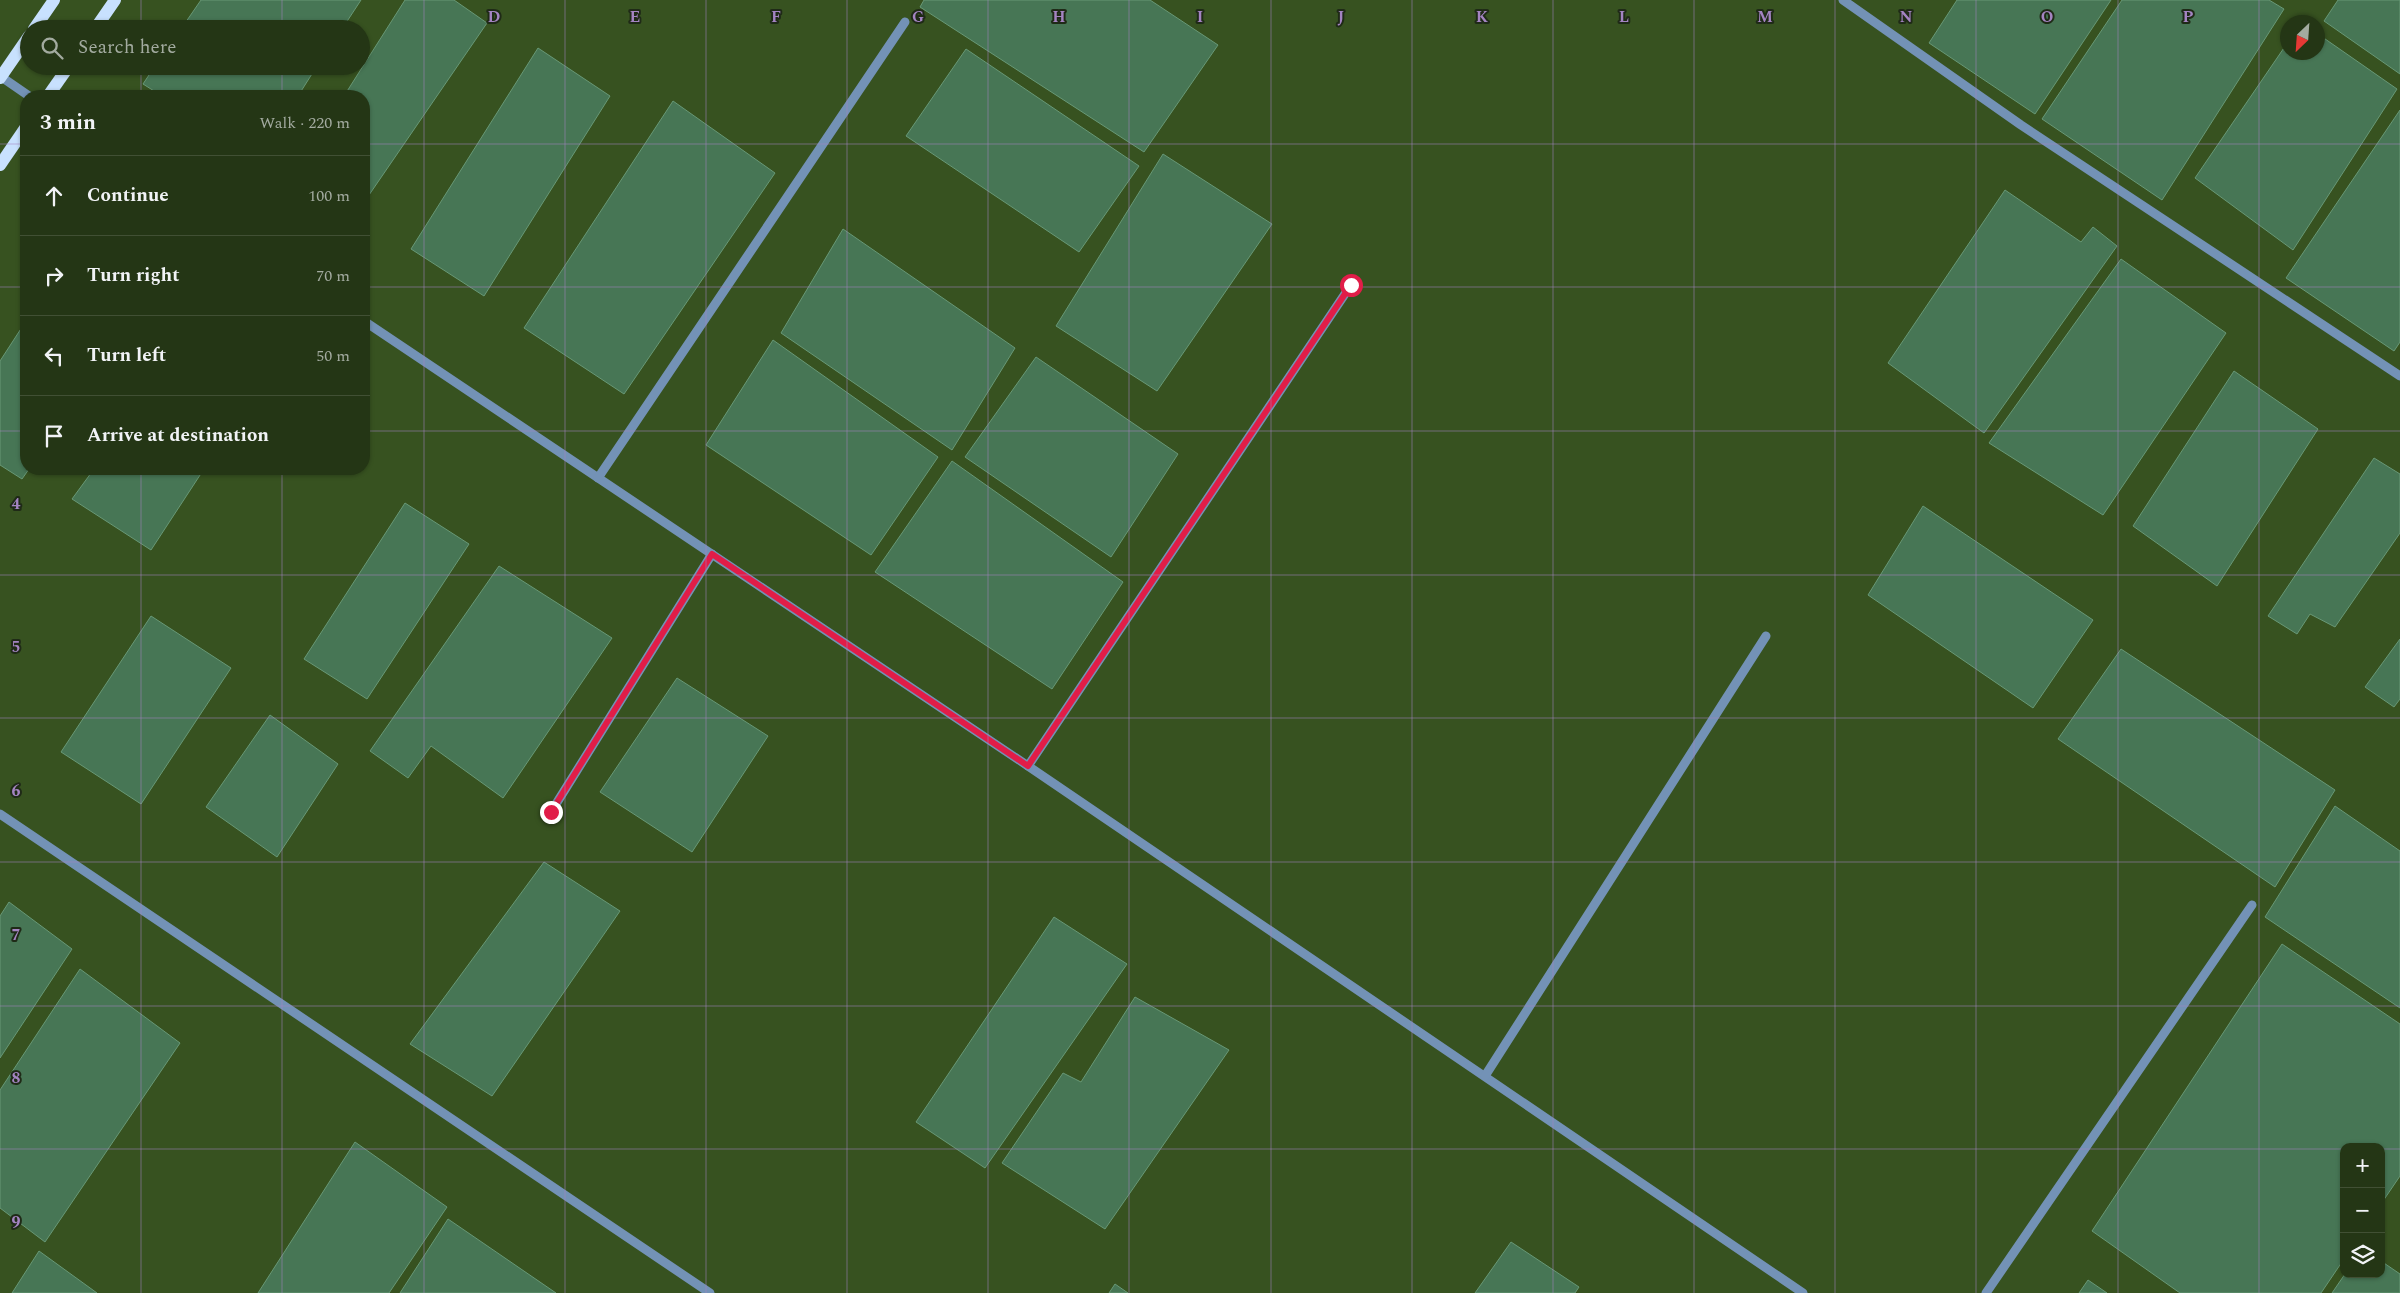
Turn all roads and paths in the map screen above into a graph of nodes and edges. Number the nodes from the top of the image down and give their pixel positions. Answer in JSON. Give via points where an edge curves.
{"nodes":[{"id":1,"x":54,"y":0,"type":"edge"},
{"id":2,"x":115,"y":0,"type":"edge"},
{"id":3,"x":1843,"y":0,"type":"edge"},
{"id":4,"x":40,"y":20,"type":"edge"},
{"id":5,"x":101,"y":20,"type":"edge"},
{"id":6,"x":905,"y":22,"type":"dead end"},
{"id":7,"x":20,"y":48,"type":"edge"},
{"id":8,"x":63,"y":75,"type":"edge"},
{"id":9,"x":0,"y":76,"type":"edge"},
{"id":10,"x":21,"y":90,"type":"edge"},
{"id":11,"x":52,"y":90,"type":"edge"},
{"id":12,"x":20,"y":136,"type":"edge"},
{"id":13,"x":0,"y":165,"type":"edge"},
{"id":14,"x":1351,"y":285,"type":"dead end"},
{"id":15,"x":370,"y":325,"type":"edge"},
{"id":16,"x":2400,"y":376,"type":"edge"},
{"id":17,"x":598,"y":478,"type":"junction"},
{"id":18,"x":712,"y":554,"type":"junction"},
{"id":19,"x":1766,"y":636,"type":"dead end"},
{"id":20,"x":1028,"y":766,"type":"junction"},
{"id":21,"x":551,"y":812,"type":"dead end"},
{"id":22,"x":0,"y":814,"type":"edge"},
{"id":23,"x":2252,"y":905,"type":"dead end"},
{"id":24,"x":1485,"y":1076,"type":"junction"},
{"id":25,"x":710,"y":1293,"type":"edge"},
{"id":26,"x":1803,"y":1293,"type":"edge"},
{"id":27,"x":1986,"y":1293,"type":"edge"}],
"edges":[{"from":1,"to":4,"type":"main road"},
{"from":2,"to":5,"type":"main road"},
{"from":3,"to":16,"type":"street","via":[[2021,125]]},
{"from":6,"to":17,"type":"street"},
{"from":7,"to":9,"type":"main road"},
{"from":8,"to":11,"type":"main road"},
{"from":9,"to":10,"type":"street"},
{"from":12,"to":13,"type":"main road"},
{"from":14,"to":20,"type":"street"},
{"from":15,"to":17,"type":"street"},
{"from":17,"to":18,"type":"street"},
{"from":18,"to":20,"type":"street"},
{"from":18,"to":21,"type":"street"},
{"from":19,"to":24,"type":"street"},
{"from":20,"to":24,"type":"street"},
{"from":22,"to":25,"type":"street"},
{"from":23,"to":27,"type":"street"},
{"from":24,"to":26,"type":"street"}]}
